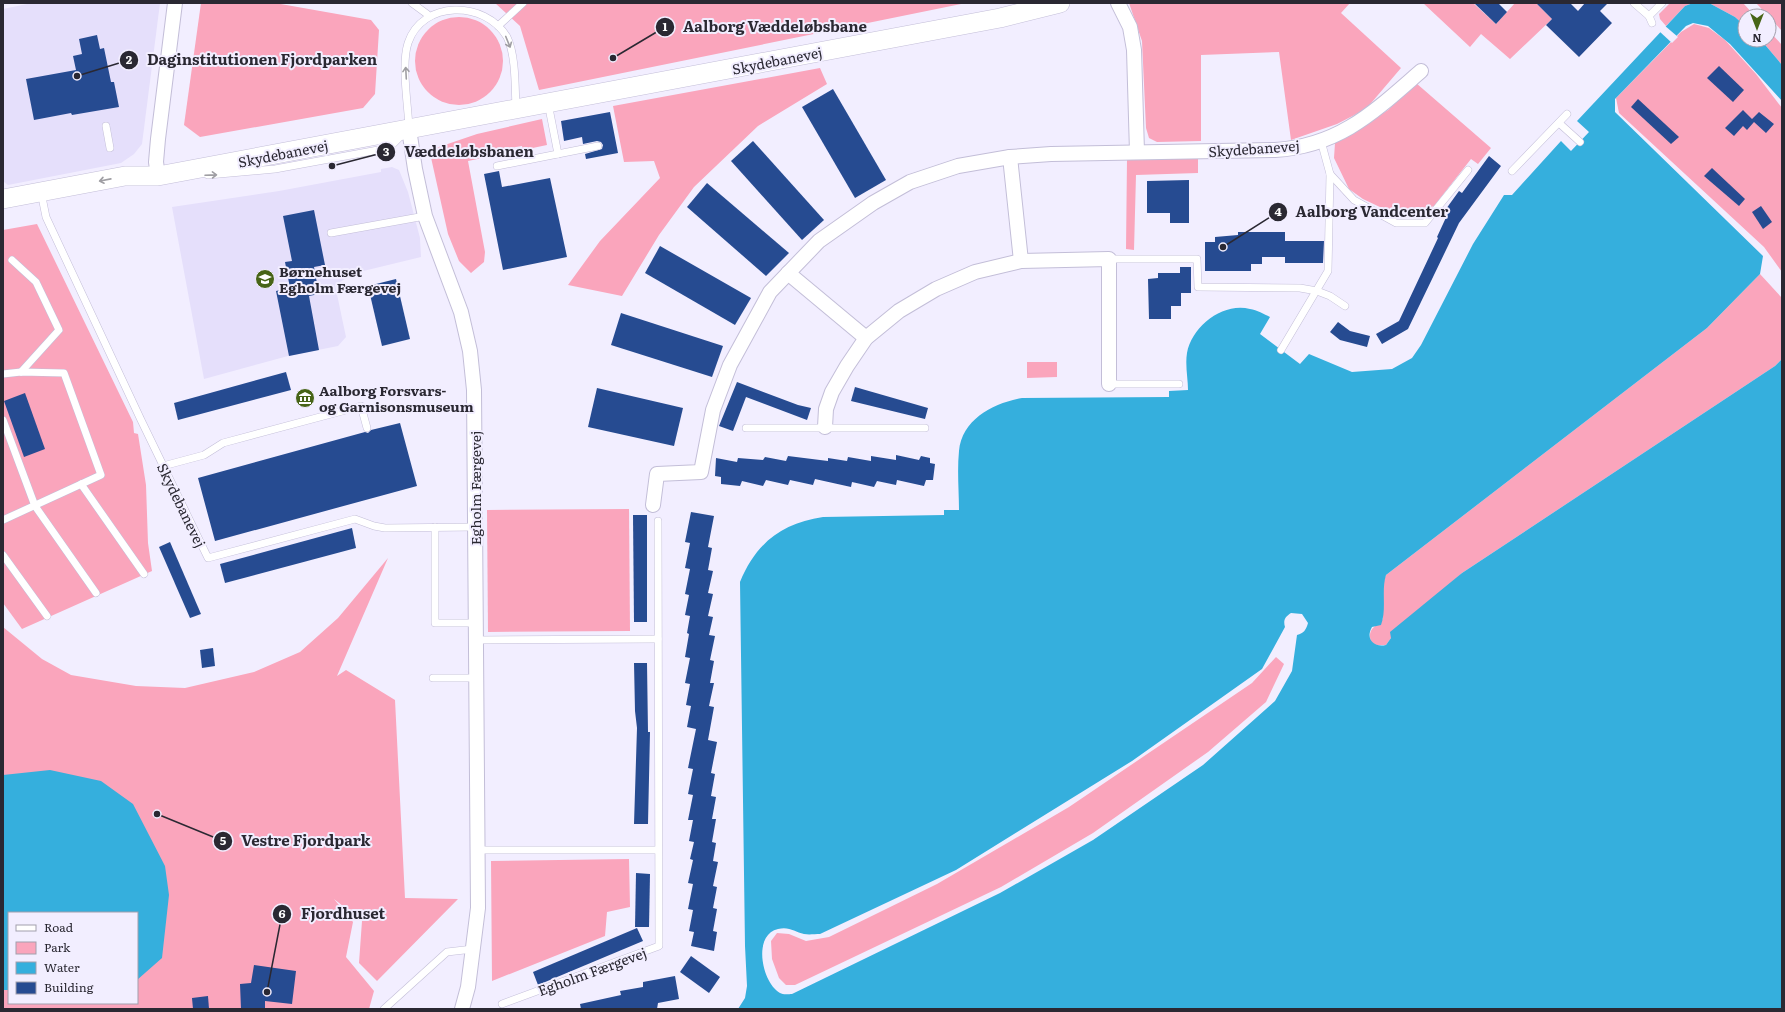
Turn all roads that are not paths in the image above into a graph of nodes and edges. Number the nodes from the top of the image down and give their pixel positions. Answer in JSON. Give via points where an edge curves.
{"nodes":[{"id":1,"x":175,"y":3,"type":"edge"},
{"id":2,"x":412,"y":3,"type":"edge"},
{"id":3,"x":523,"y":3,"type":"edge"},
{"id":4,"x":1060,"y":3,"type":"edge"},
{"id":5,"x":1118,"y":3,"type":"edge"},
{"id":6,"x":1634,"y":3,"type":"edge"},
{"id":7,"x":1662,"y":3,"type":"edge"},
{"id":8,"x":427,"y":14,"type":"junction"},
{"id":9,"x":498,"y":26,"type":"junction"},
{"id":10,"x":1421,"y":71,"type":"dead end"},
{"id":11,"x":548,"y":103,"type":"junction"},
{"id":12,"x":516,"y":109,"type":"junction"},
{"id":13,"x":1567,"y":114,"type":"dead end"},
{"id":14,"x":1559,"y":123,"type":"junction"},
{"id":15,"x":106,"y":126,"type":"dead end"},
{"id":16,"x":409,"y":129,"type":"junction"},
{"id":17,"x":1321,"y":141,"type":"junction"},
{"id":18,"x":1580,"y":142,"type":"dead end"},
{"id":19,"x":598,"y":146,"type":"dead end"},
{"id":20,"x":110,"y":148,"type":"dead end"},
{"id":21,"x":1137,"y":152,"type":"junction"},
{"id":22,"x":558,"y":154,"type":"junction"},
{"id":23,"x":1010,"y":157,"type":"junction"},
{"id":24,"x":497,"y":166,"type":"dead end"},
{"id":25,"x":1468,"y":170,"type":"dead end"},
{"id":26,"x":1512,"y":171,"type":"dead end"},
{"id":27,"x":1330,"y":174,"type":"junction"},
{"id":28,"x":158,"y":176,"type":"junction"},
{"id":29,"x":42,"y":198,"type":"junction"},
{"id":30,"x":3,"y":199,"type":"edge"},
{"id":31,"x":3,"y":212,"type":"edge"},
{"id":32,"x":425,"y":216,"type":"junction"},
{"id":33,"x":331,"y":233,"type":"dead end"},
{"id":34,"x":1109,"y":259,"type":"junction"},
{"id":35,"x":12,"y":260,"type":"dead end"},
{"id":36,"x":1021,"y":261,"type":"junction"},
{"id":37,"x":788,"y":273,"type":"junction"},
{"id":38,"x":1317,"y":291,"type":"junction"},
{"id":39,"x":1345,"y":306,"type":"dead end"},
{"id":40,"x":866,"y":338,"type":"junction"},
{"id":41,"x":1281,"y":350,"type":"dead end"},
{"id":42,"x":21,"y":372,"type":"junction"},
{"id":43,"x":3,"y":374,"type":"edge"},
{"id":44,"x":1109,"y":384,"type":"joint"},
{"id":45,"x":1178,"y":384,"type":"dead end"},
{"id":46,"x":3,"y":420,"type":"edge"},
{"id":47,"x":825,"y":427,"type":"junction"},
{"id":48,"x":367,"y":428,"type":"dead end"},
{"id":49,"x":746,"y":428,"type":"dead end"},
{"id":50,"x":925,"y":428,"type":"dead end"},
{"id":51,"x":163,"y":466,"type":"junction"},
{"id":52,"x":81,"y":484,"type":"junction"},
{"id":53,"x":653,"y":505,"type":"dead end"},
{"id":54,"x":35,"y":506,"type":"junction"},
{"id":55,"x":3,"y":520,"type":"edge"},
{"id":56,"x":658,"y":521,"type":"dead end"},
{"id":57,"x":434,"y":527,"type":"junction"},
{"id":58,"x":475,"y":527,"type":"junction"},
{"id":59,"x":3,"y":555,"type":"edge"},
{"id":60,"x":144,"y":574,"type":"dead end"},
{"id":61,"x":96,"y":593,"type":"dead end"},
{"id":62,"x":46,"y":616,"type":"dead end"},
{"id":63,"x":476,"y":623,"type":"junction"},
{"id":64,"x":658,"y":639,"type":"junction"},
{"id":65,"x":476,"y":640,"type":"junction"},
{"id":66,"x":433,"y":678,"type":"dead end"},
{"id":67,"x":476,"y":678,"type":"junction"},
{"id":68,"x":478,"y":850,"type":"junction"},
{"id":69,"x":658,"y":850,"type":"junction"},
{"id":70,"x":473,"y":949,"type":"junction"},
{"id":71,"x":502,"y":1004,"type":"dead end"},
{"id":72,"x":384,"y":1009,"type":"edge"},
{"id":73,"x":462,"y":1009,"type":"edge"}],
"edges":[{"from":1,"to":28,"type":"street","via":[[157,146]]},
{"from":2,"to":8,"type":"lane"},
{"from":3,"to":9,"type":"lane"},
{"from":4,"to":11,"type":"street","name":"Skydebanevej","via":[[1000,18]]},
{"from":5,"to":21,"type":"street","via":[[1130,26],[1134,50]]},
{"from":6,"to":7,"type":"lane","via":[[1651,20]]},
{"from":8,"to":9,"type":"lane","via":[[447,6],[466,8],[483,13]]},
{"from":16,"to":8,"type":"lane","one_way":true,"via":[[406,53],[415,27]]},
{"from":9,"to":12,"type":"lane","one_way":true,"via":[[507,37],[511,48]]},
{"from":10,"to":17,"type":"street","name":"Skydebanevej","via":[[1368,117]]},
{"from":11,"to":12,"type":"street","name":"Skydebanevej"},
{"from":11,"to":22,"type":"lane"},
{"from":12,"to":16,"type":"street","name":"Skydebanevej"},
{"from":13,"to":14,"type":"lane"},
{"from":14,"to":18,"type":"lane"},
{"from":14,"to":26,"type":"lane"},
{"from":15,"to":20,"type":"lane"},
{"from":16,"to":28,"type":"street","name":"Skydebanevej"},
{"from":16,"to":32,"type":"street","name":"Egholm Færgevej","via":[[414,169]]},
{"from":17,"to":21,"type":"street","name":"Skydebanevej","via":[[1282,149]]},
{"from":17,"to":27,"type":"lane"},
{"from":19,"to":22,"type":"lane"},
{"from":21,"to":23,"type":"street","name":"Skydebanevej"},
{"from":22,"to":24,"type":"lane"},
{"from":23,"to":36,"type":"street"},
{"from":23,"to":37,"type":"street","name":"Skydebanevej","via":[[958,166],[910,182],[873,203],[819,241]]},
{"from":25,"to":27,"type":"lane","via":[[1425,222],[1396,224],[1354,200]]},
{"from":27,"to":38,"type":"lane","via":[[1328,271]]},
{"from":28,"to":29,"type":"street","name":"Skydebanevej","via":[[124,176]]},
{"from":29,"to":30,"type":"street","name":"Skydebanevej"},
{"from":29,"to":31,"type":"street","name":"Skydebanevej"},
{"from":29,"to":51,"type":"lane","name":"Skydebanevej","via":[[46,217]]},
{"from":32,"to":33,"type":"lane"},
{"from":32,"to":58,"type":"street","name":"Egholm Færgevej","via":[[461,312],[470,351],[474,390]]},
{"from":34,"to":36,"type":"street"},
{"from":34,"to":38,"type":"lane","via":[[1197,259],[1198,287],[1300,288]]},
{"from":34,"to":44,"type":"street"},
{"from":35,"to":42,"type":"lane","via":[[36,282],[59,330]]},
{"from":36,"to":40,"type":"street","via":[[975,272],[936,289],[899,311]]},
{"from":37,"to":40,"type":"street"},
{"from":37,"to":53,"type":"street","name":"Skydebanevej","via":[[770,292],[730,365],[713,410],[700,472],[657,474]]},
{"from":38,"to":39,"type":"lane"},
{"from":38,"to":41,"type":"lane"},
{"from":40,"to":47,"type":"street","via":[[832,392],[826,409]]},
{"from":42,"to":43,"type":"lane"},
{"from":42,"to":52,"type":"lane","via":[[64,373],[101,475]]},
{"from":44,"to":45,"type":"lane"},
{"from":46,"to":54,"type":"lane"},
{"from":47,"to":49,"type":"lane"},
{"from":47,"to":50,"type":"lane"},
{"from":48,"to":51,"type":"lane","via":[[361,406],[223,444],[204,455]]},
{"from":51,"to":57,"type":"lane","name":"Skydebanevej","via":[[208,558],[355,519],[385,528]]},
{"from":52,"to":54,"type":"lane"},
{"from":52,"to":60,"type":"lane"},
{"from":54,"to":55,"type":"lane"},
{"from":54,"to":61,"type":"lane"},
{"from":56,"to":64,"type":"lane","name":"Egholm Færgevej"},
{"from":57,"to":58,"type":"lane","name":"Skydebanevej"},
{"from":57,"to":63,"type":"lane","via":[[435,623]]},
{"from":58,"to":63,"type":"street","name":"Egholm Færgevej"},
{"from":59,"to":62,"type":"lane"},
{"from":63,"to":65,"type":"street","name":"Egholm Færgevej"},
{"from":64,"to":65,"type":"lane"},
{"from":64,"to":69,"type":"lane","name":"Egholm Færgevej"},
{"from":65,"to":67,"type":"street","name":"Egholm Færgevej"},
{"from":66,"to":67,"type":"lane"},
{"from":67,"to":68,"type":"street","name":"Egholm Færgevej"},
{"from":68,"to":69,"type":"lane"},
{"from":68,"to":70,"type":"street","name":"Egholm Færgevej","via":[[478,908]]},
{"from":69,"to":71,"type":"lane","name":"Egholm Færgevej","via":[[659,946]]},
{"from":70,"to":72,"type":"lane","via":[[447,952]]},
{"from":70,"to":73,"type":"street","name":"Egholm Færgevej"}]}
